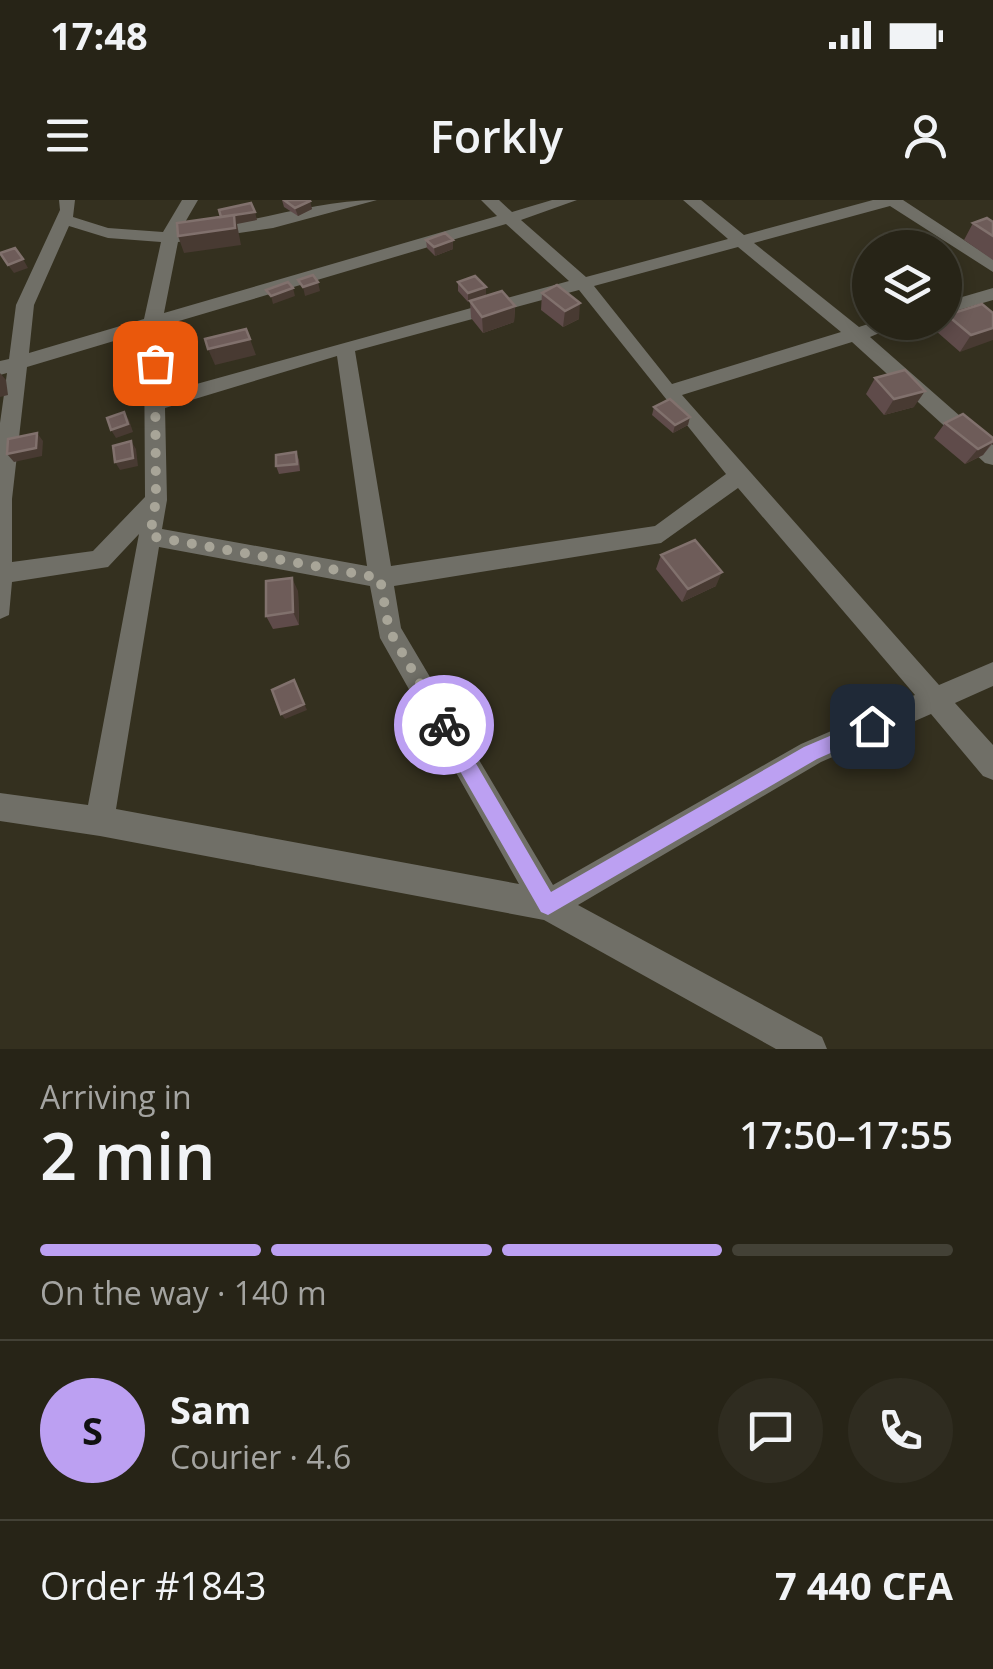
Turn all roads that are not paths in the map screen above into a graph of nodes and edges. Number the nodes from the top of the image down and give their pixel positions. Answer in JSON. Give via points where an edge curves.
{"nodes":[{"id":1,"x":190,"y":200,"type":"edge"},
{"id":2,"x":368,"y":200,"type":"edge"},
{"id":3,"x":489,"y":200,"type":"edge"},
{"id":4,"x":569,"y":200,"type":"edge"},
{"id":5,"x":691,"y":200,"type":"edge"},
{"id":6,"x":892,"y":200,"type":"edge"},
{"id":7,"x":65,"y":210,"type":"edge"},
{"id":8,"x":509,"y":217,"type":"junction"},
{"id":9,"x":170,"y":237,"type":"junction"},
{"id":10,"x":742,"y":240,"type":"junction"},
{"id":11,"x":993,"y":267,"type":"edge"},
{"id":12,"x":582,"y":284,"type":"junction"},
{"id":13,"x":993,"y":294,"type":"edge"},
{"id":14,"x":962,"y":303,"type":"edge"},
{"id":15,"x":153,"y":324,"type":"junction"},
{"id":16,"x":852,"y":332,"type":"edge"},
{"id":17,"x":852,"y":335,"type":"edge"},
{"id":18,"x":862,"y":340,"type":"edge"},
{"id":19,"x":345,"y":347,"type":"junction"},
{"id":20,"x":10,"y":366,"type":"edge"},
{"id":21,"x":668,"y":392,"type":"junction"},
{"id":22,"x":156,"y":403,"type":"junction"},
{"id":23,"x":993,"y":457,"type":"edge"},
{"id":24,"x":740,"y":475,"type":"junction"},
{"id":25,"x":156,"y":500,"type":"junction"},
{"id":26,"x":150,"y":536,"type":"junction"},
{"id":27,"x":0,"y":574,"type":"edge"},
{"id":28,"x":380,"y":578,"type":"junction"},
{"id":29,"x":0,"y":608,"type":"edge"},
{"id":30,"x":993,"y":674,"type":"edge"},
{"id":31,"x":934,"y":699,"type":"junction"},
{"id":32,"x":993,"y":766,"type":"edge"},
{"id":33,"x":0,"y":807,"type":"edge"},
{"id":34,"x":100,"y":821,"type":"junction"},
{"id":35,"x":548,"y":905,"type":"junction"},
{"id":36,"x":810,"y":1049,"type":"edge"}],
"edges":[{"from":1,"to":9,"type":"street"},
{"from":2,"to":9,"type":"street","via":[[286,222]]},
{"from":3,"to":8,"type":"street"},
{"from":4,"to":8,"type":"street"},
{"from":5,"to":10,"type":"street"},
{"from":6,"to":10,"type":"street"},
{"from":6,"to":11,"type":"street"},
{"from":7,"to":9,"type":"street","via":[[110,234]]},
{"from":7,"to":20,"type":"street","via":[[25,305]]},
{"from":8,"to":12,"type":"street"},
{"from":8,"to":15,"type":"street"},
{"from":9,"to":15,"type":"street"},
{"from":10,"to":12,"type":"street"},
{"from":10,"to":16,"type":"street"},
{"from":12,"to":19,"type":"street"},
{"from":12,"to":21,"type":"street"},
{"from":13,"to":14,"type":"street"},
{"from":15,"to":20,"type":"street"},
{"from":15,"to":22,"type":"street"},
{"from":17,"to":21,"type":"street"},
{"from":18,"to":23,"type":"street"},
{"from":19,"to":22,"type":"street"},
{"from":19,"to":28,"type":"street"},
{"from":20,"to":27,"type":"street"},
{"from":21,"to":24,"type":"street"},
{"from":22,"to":25,"type":"street"},
{"from":24,"to":28,"type":"street","via":[[661,534]]},
{"from":24,"to":31,"type":"street"},
{"from":25,"to":26,"type":"street"},
{"from":25,"to":27,"type":"street","via":[[100,560]]},
{"from":26,"to":28,"type":"street"},
{"from":26,"to":34,"type":"street"},
{"from":27,"to":29,"type":"street"},
{"from":28,"to":35,"type":"street","via":[[389,630]]},
{"from":30,"to":31,"type":"street"},
{"from":31,"to":32,"type":"street"},
{"from":31,"to":35,"type":"street","via":[[811,753]]},
{"from":33,"to":34,"type":"street"},
{"from":34,"to":35,"type":"street"},
{"from":35,"to":36,"type":"street"}]}
